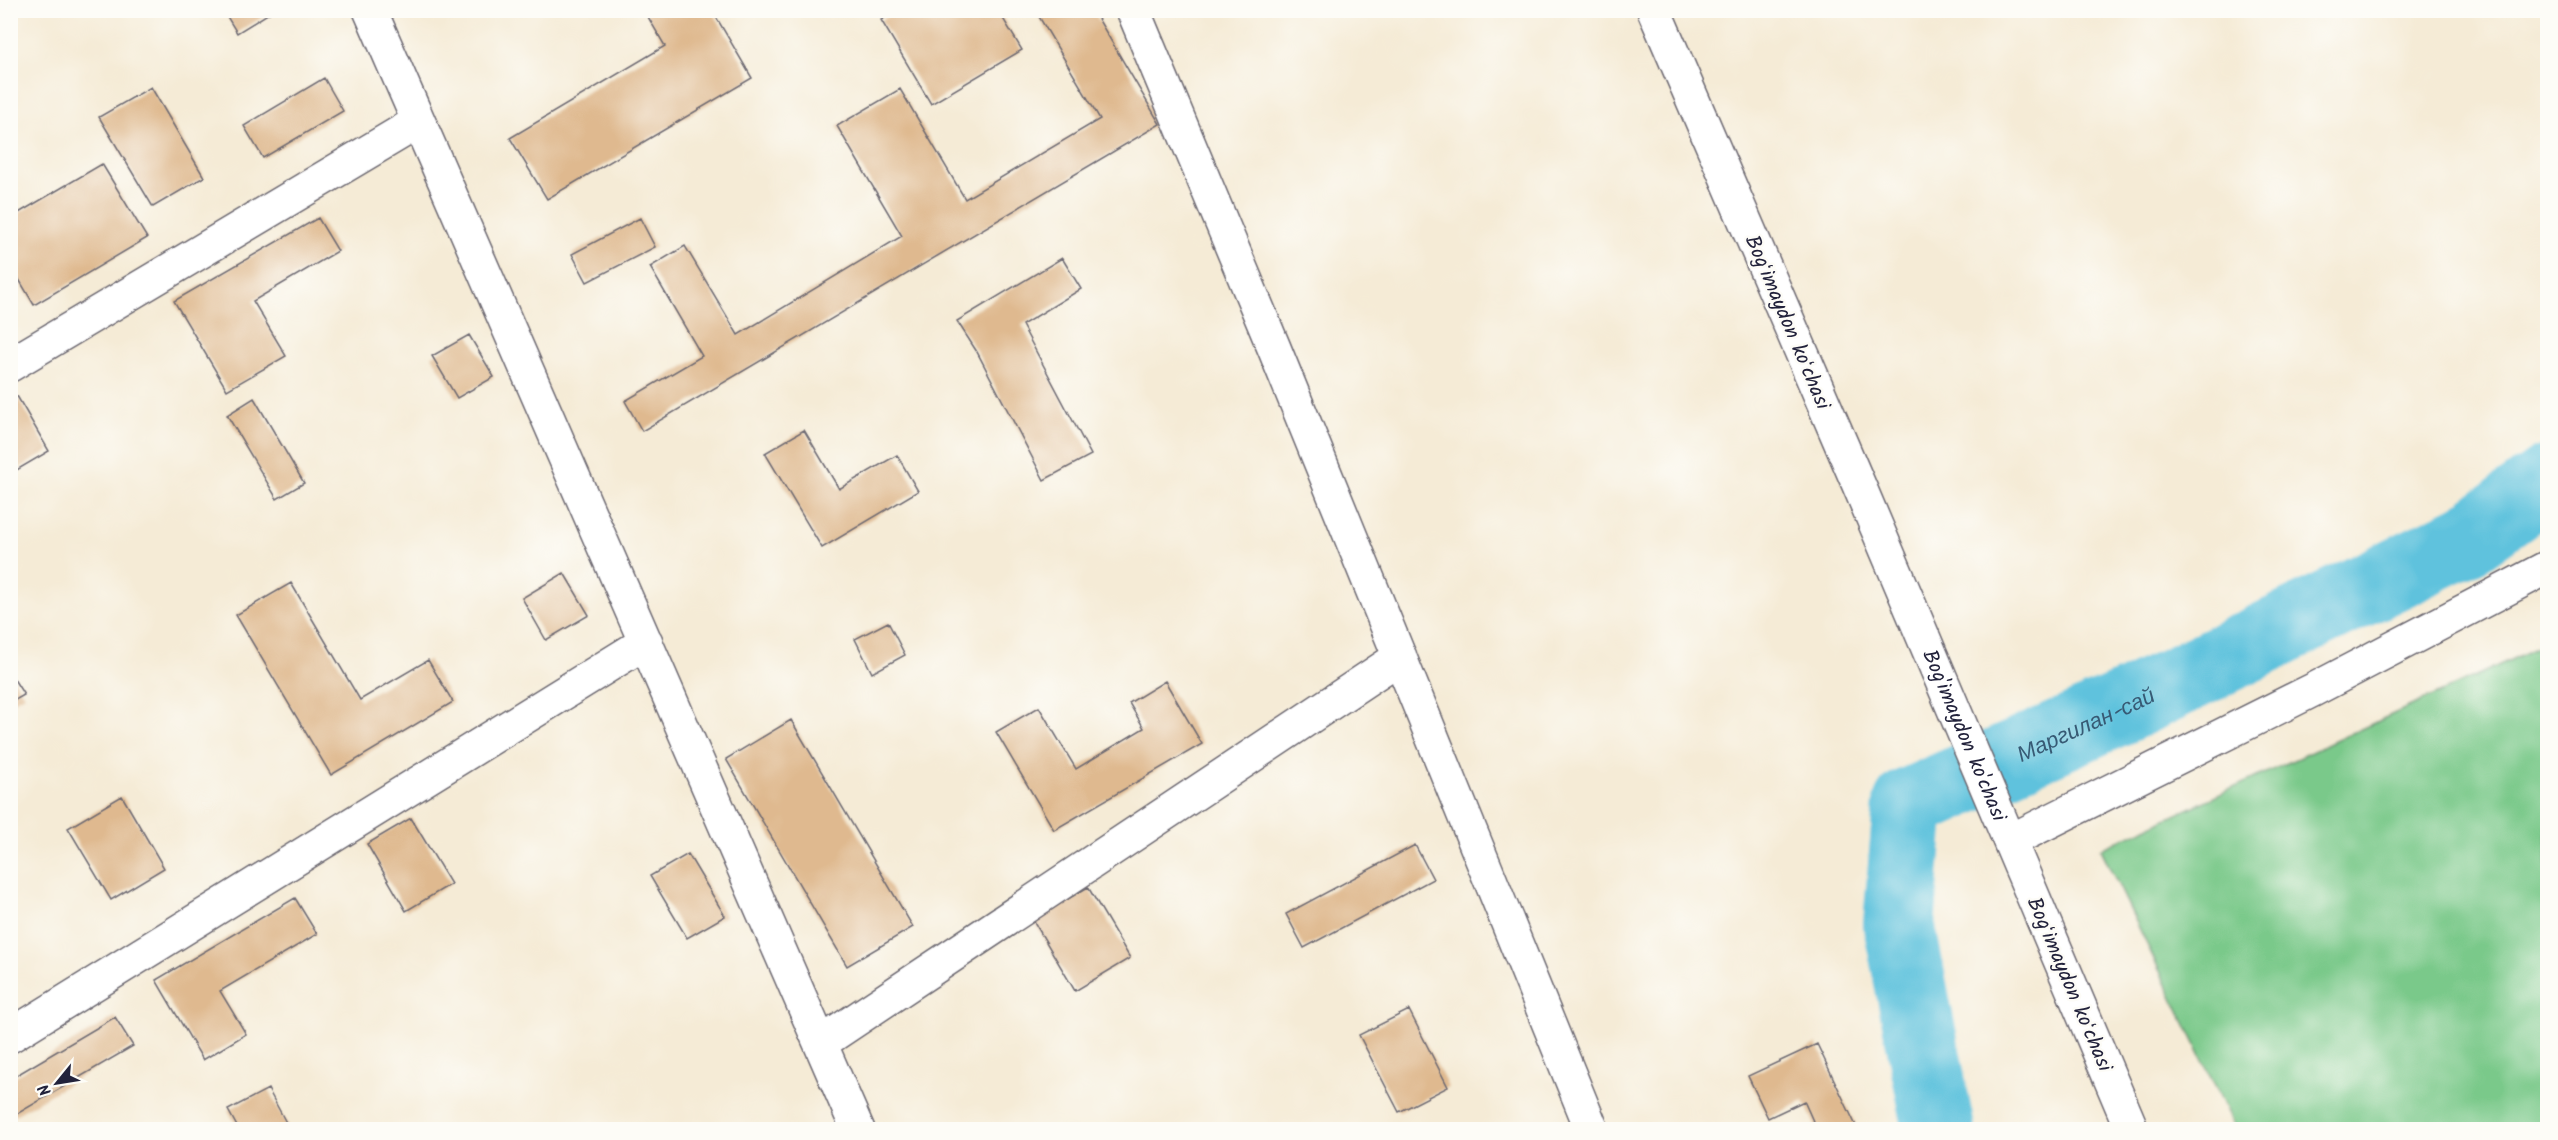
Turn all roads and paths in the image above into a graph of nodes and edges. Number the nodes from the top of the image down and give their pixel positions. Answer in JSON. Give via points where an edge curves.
{"nodes":[{"id":1,"x":370,"y":10,"type":"edge"},
{"id":2,"x":1133,"y":10,"type":"edge"},
{"id":3,"x":1654,"y":10,"type":"edge"},
{"id":4,"x":418,"y":122,"type":"junction"},
{"id":5,"x":10,"y":365,"type":"edge"},
{"id":6,"x":2547,"y":567,"type":"edge"},
{"id":7,"x":1922,"y":633,"type":"joint"},
{"id":8,"x":646,"y":642,"type":"junction"},
{"id":9,"x":1400,"y":657,"type":"junction"},
{"id":10,"x":2009,"y":839,"type":"junction"},
{"id":11,"x":10,"y":1036,"type":"edge"},
{"id":12,"x":821,"y":1043,"type":"junction"},
{"id":13,"x":858,"y":1130,"type":"edge"},
{"id":14,"x":1592,"y":1130,"type":"edge"},
{"id":15,"x":2132,"y":1130,"type":"edge"}],
"edges":[{"from":1,"to":4,"type":"street"},
{"from":2,"to":9,"type":"street"},
{"from":3,"to":7,"type":"street","name":"Bogʻimaydon koʻchasi"},
{"from":4,"to":5,"type":"street"},
{"from":4,"to":8,"type":"street"},
{"from":6,"to":10,"type":"street","via":[[2313,690]]},
{"from":7,"to":10,"type":"street","name":"Bog'imaydon ko'chasi"},
{"from":8,"to":11,"type":"street"},
{"from":8,"to":12,"type":"street"},
{"from":9,"to":12,"type":"street"},
{"from":9,"to":14,"type":"street"},
{"from":10,"to":15,"type":"street","name":"Bogʻimaydon koʻchasi"},
{"from":12,"to":13,"type":"street"}]}
